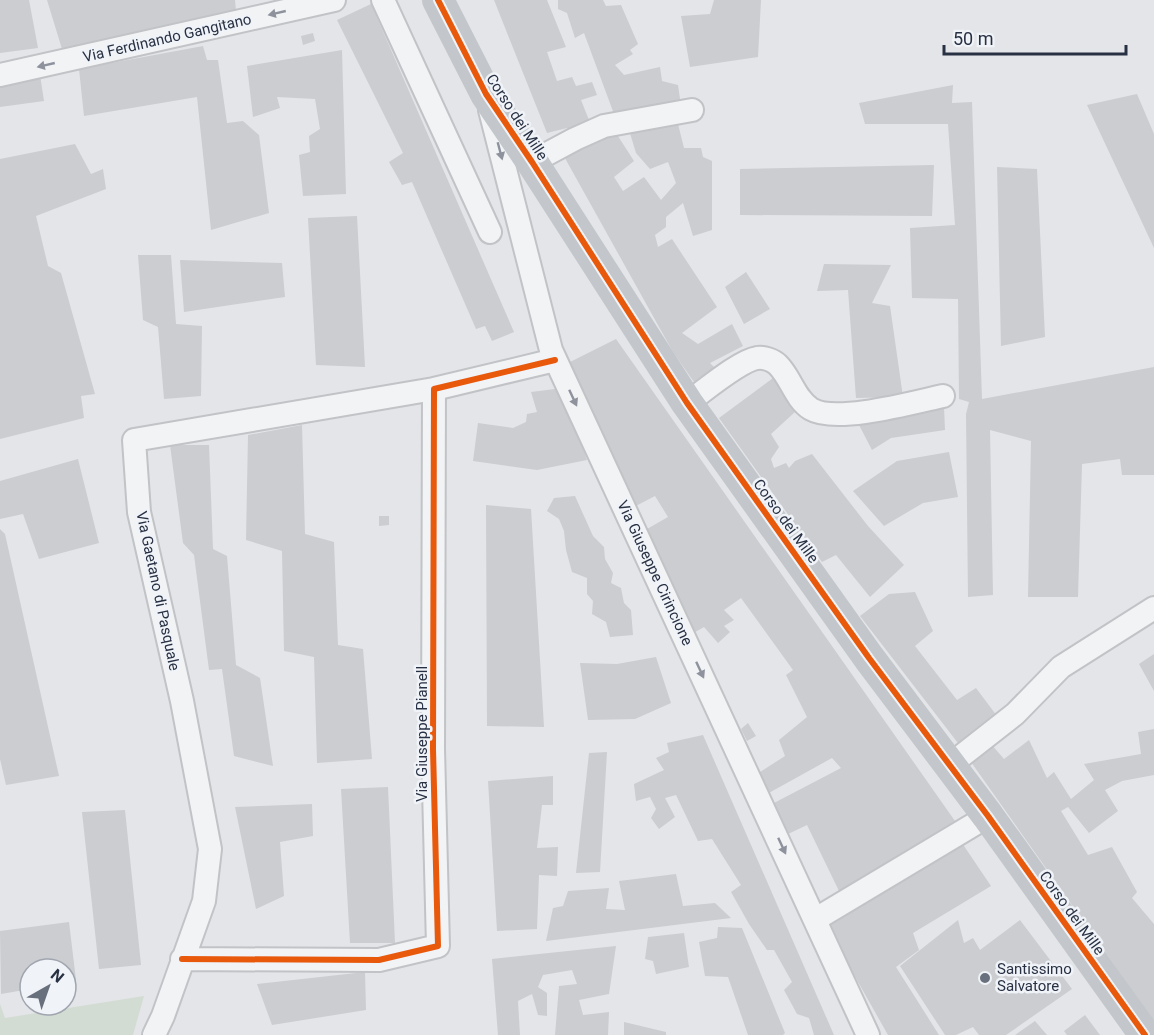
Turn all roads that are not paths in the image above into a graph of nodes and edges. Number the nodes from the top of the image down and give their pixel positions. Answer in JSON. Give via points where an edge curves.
{"nodes":[{"id":1,"x":334,"y":0,"type":"edge"},
{"id":2,"x":383,"y":0,"type":"edge"},
{"id":3,"x":438,"y":0,"type":"edge"},
{"id":4,"x":0,"y":75,"type":"edge"},
{"id":5,"x":486,"y":94,"type":"junction"},
{"id":6,"x":692,"y":110,"type":"dead end"},
{"id":7,"x":532,"y":162,"type":"junction"},
{"id":8,"x":490,"y":232,"type":"dead end"},
{"id":9,"x":555,"y":360,"type":"junction"},
{"id":10,"x":434,"y":389,"type":"junction"},
{"id":11,"x":943,"y":396,"type":"dead end"},
{"id":12,"x":687,"y":403,"type":"junction"},
{"id":13,"x":1154,"y":608,"type":"edge"},
{"id":14,"x":950,"y":765,"type":"junction"},
{"id":15,"x":988,"y":816,"type":"junction"},
{"id":16,"x":816,"y":919,"type":"junction"},
{"id":17,"x":182,"y":959,"type":"junction"},
{"id":18,"x":154,"y":1035,"type":"edge"},
{"id":19,"x":868,"y":1035,"type":"edge"},
{"id":20,"x":1145,"y":1035,"type":"edge"}],
"edges":[{"from":1,"to":4,"type":"street","name":"Via Ferdinando Gangitano","one_way":true},
{"from":2,"to":8,"type":"street"},
{"from":3,"to":5,"type":"street","name":"Corso dei Mille"},
{"from":5,"to":7,"type":"street","name":"Corso dei Mille"},
{"from":5,"to":9,"type":"street","name":"Via Giuseppe Cirincione","one_way":true},
{"from":6,"to":7,"type":"street","via":[[604,126]]},
{"from":7,"to":12,"type":"street","name":"Corso dei Mille"},
{"from":9,"to":10,"type":"street"},
{"from":9,"to":16,"type":"street","name":"Via Giuseppe Cirincione","one_way":true},
{"from":10,"to":17,"type":"street","name":"Via Giuseppe Pianell","via":[[433,749],[438,946],[379,960]]},
{"from":10,"to":17,"type":"street","name":"Via Gaetano di Pasquale","via":[[134,440],[140,512],[210,849],[204,901]]},
{"from":11,"to":12,"type":"street","via":[[864,413],[831,414],[812,410],[797,396],[777,365],[754,358]]},
{"from":12,"to":14,"type":"street","name":"Corso dei Mille"},
{"from":13,"to":14,"type":"street","via":[[1061,667],[1016,714]]},
{"from":14,"to":15,"type":"street","name":"Corso dei Mille"},
{"from":15,"to":16,"type":"street"},
{"from":15,"to":20,"type":"street","name":"Corso dei Mille"},
{"from":16,"to":19,"type":"street","name":"Via Giuseppe Cirincione"},
{"from":17,"to":18,"type":"street","name":"Via Gaetano di Pasquale"}]}
